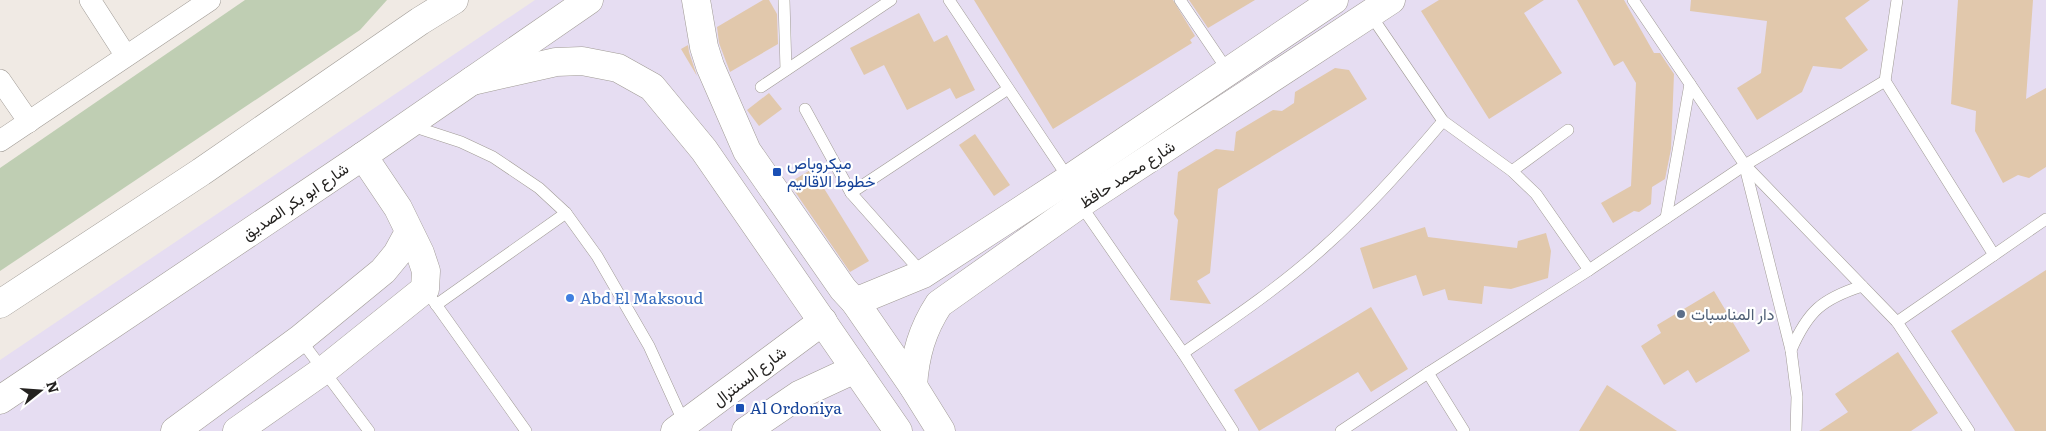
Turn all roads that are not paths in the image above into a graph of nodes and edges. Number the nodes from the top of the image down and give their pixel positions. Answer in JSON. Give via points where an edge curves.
{"nodes":[{"id":1,"x":90,"y":0,"type":"edge"},
{"id":2,"x":210,"y":0,"type":"edge"},
{"id":3,"x":454,"y":0,"type":"edge"},
{"id":4,"x":589,"y":0,"type":"edge"},
{"id":5,"x":696,"y":0,"type":"edge"},
{"id":6,"x":784,"y":0,"type":"edge"},
{"id":7,"x":891,"y":0,"type":"edge"},
{"id":8,"x":949,"y":0,"type":"edge"},
{"id":9,"x":1180,"y":0,"type":"edge"},
{"id":10,"x":1334,"y":0,"type":"edge"},
{"id":11,"x":1634,"y":0,"type":"edge"},
{"id":12,"x":1897,"y":0,"type":"edge"},
{"id":13,"x":1374,"y":5,"type":"edge"},
{"id":14,"x":428,"y":10,"type":"edge"},
{"id":15,"x":126,"y":56,"type":"junction"},
{"id":16,"x":786,"y":70,"type":"junction"},
{"id":17,"x":1228,"y":72,"type":"junction"},
{"id":18,"x":0,"y":80,"type":"edge"},
{"id":19,"x":1885,"y":80,"type":"junction"},
{"id":20,"x":470,"y":81,"type":"junction"},
{"id":21,"x":1690,"y":84,"type":"junction"},
{"id":22,"x":761,"y":87,"type":"dead end"},
{"id":23,"x":1008,"y":89,"type":"junction"},
{"id":24,"x":805,"y":109,"type":"dead end"},
{"id":25,"x":1443,"y":121,"type":"junction"},
{"id":26,"x":29,"y":122,"type":"junction"},
{"id":27,"x":408,"y":124,"type":"junction"},
{"id":28,"x":1568,"y":130,"type":"dead end"},
{"id":29,"x":0,"y":141,"type":"edge"},
{"id":30,"x":363,"y":156,"type":"junction"},
{"id":31,"x":1745,"y":165,"type":"junction"},
{"id":32,"x":1512,"y":171,"type":"junction"},
{"id":33,"x":1069,"y":179,"type":"junction"},
{"id":34,"x":851,"y":194,"type":"junction"},
{"id":35,"x":1080,"y":204,"type":"junction"},
{"id":36,"x":566,"y":213,"type":"junction"},
{"id":37,"x":1666,"y":218,"type":"junction"},
{"id":38,"x":2046,"y":219,"type":"edge"},
{"id":39,"x":799,"y":226,"type":"junction"},
{"id":40,"x":409,"y":232,"type":"junction"},
{"id":41,"x":770,"y":245,"type":"junction"},
{"id":42,"x":1994,"y":254,"type":"junction"},
{"id":43,"x":1588,"y":270,"type":"junction"},
{"id":44,"x":923,"y":274,"type":"junction"},
{"id":45,"x":1862,"y":286,"type":"junction"},
{"id":46,"x":431,"y":297,"type":"junction"},
{"id":47,"x":854,"y":302,"type":"junction"},
{"id":48,"x":0,"y":304,"type":"edge"},
{"id":49,"x":823,"y":321,"type":"junction"},
{"id":50,"x":1897,"y":322,"type":"junction"},
{"id":51,"x":300,"y":338,"type":"junction"},
{"id":52,"x":1791,"y":350,"type":"junction"},
{"id":53,"x":1183,"y":353,"type":"junction"},
{"id":54,"x":854,"y":369,"type":"junction"},
{"id":55,"x":324,"y":370,"type":"junction"},
{"id":56,"x":1428,"y":373,"type":"junction"},
{"id":57,"x":913,"y":386,"type":"junction"},
{"id":58,"x":0,"y":400,"type":"edge"},
{"id":59,"x":680,"y":427,"type":"edge"},
{"id":60,"x":175,"y":431,"type":"edge"},
{"id":61,"x":237,"y":431,"type":"edge"},
{"id":62,"x":369,"y":431,"type":"edge"},
{"id":63,"x":526,"y":431,"type":"edge"},
{"id":64,"x":746,"y":431,"type":"edge"},
{"id":65,"x":898,"y":431,"type":"edge"},
{"id":66,"x":940,"y":431,"type":"edge"},
{"id":67,"x":1233,"y":431,"type":"edge"},
{"id":68,"x":1341,"y":431,"type":"edge"},
{"id":69,"x":1464,"y":431,"type":"edge"},
{"id":70,"x":1796,"y":431,"type":"edge"},
{"id":71,"x":1969,"y":431,"type":"edge"}],
"edges":[{"from":1,"to":15,"type":"street"},
{"from":2,"to":15,"type":"street"},
{"from":3,"to":14,"type":"street"},
{"from":4,"to":20,"type":"street","name":"شارع ابو بكر الصديق"},
{"from":5,"to":39,"type":"street","via":[[704,48],[727,109],[747,151]]},
{"from":6,"to":16,"type":"lane"},
{"from":7,"to":16,"type":"lane"},
{"from":8,"to":23,"type":"lane"},
{"from":9,"to":17,"type":"lane"},
{"from":10,"to":17,"type":"street","name":"شارع محمد حافظ"},
{"from":11,"to":21,"type":"lane"},
{"from":12,"to":19,"type":"lane"},
{"from":13,"to":25,"type":"lane"},
{"from":13,"to":35,"type":"street","name":"شارع محمد حافظ"},
{"from":14,"to":48,"type":"street","via":[[201,172]]},
{"from":15,"to":26,"type":"street"},
{"from":16,"to":22,"type":"lane"},
{"from":17,"to":33,"type":"street","name":"شارع محمد حافظ"},
{"from":18,"to":26,"type":"street"},
{"from":19,"to":31,"type":"lane"},
{"from":19,"to":42,"type":"lane"},
{"from":20,"to":27,"type":"street","name":"شارع ابو بكر الصديق"},
{"from":20,"to":41,"type":"street","via":[[556,62],[582,62],[618,68],[640,78],[652,87],[704,150]]},
{"from":21,"to":31,"type":"lane"},
{"from":21,"to":37,"type":"lane"},
{"from":23,"to":33,"type":"lane"},
{"from":23,"to":34,"type":"lane"},
{"from":24,"to":34,"type":"lane"},
{"from":25,"to":32,"type":"lane"},
{"from":25,"to":53,"type":"lane","via":[[1386,188],[1323,248],[1256,304]]},
{"from":26,"to":29,"type":"street"},
{"from":27,"to":30,"type":"street","name":"شارع ابو بكر الصديق"},
{"from":27,"to":36,"type":"lane","via":[[493,157],[539,188]]},
{"from":28,"to":32,"type":"lane"},
{"from":30,"to":40,"type":"street","via":[[398,208]]},
{"from":30,"to":58,"type":"street","name":"شارع ابو بكر الصديق"},
{"from":31,"to":37,"type":"lane"},
{"from":31,"to":45,"type":"lane"},
{"from":31,"to":52,"type":"lane"},
{"from":32,"to":43,"type":"lane","via":[[1536,194]]},
{"from":33,"to":44,"type":"street","name":"شارع محمد حافظ"},
{"from":34,"to":44,"type":"lane"},
{"from":35,"to":53,"type":"lane"},
{"from":35,"to":57,"type":"street","name":"شارع محمد حافظ","via":[[939,304],[926,324],[914,365]]},
{"from":36,"to":46,"type":"lane"},
{"from":36,"to":59,"type":"lane","via":[[597,256],[649,346]]},
{"from":37,"to":43,"type":"lane"},
{"from":38,"to":42,"type":"lane"},
{"from":39,"to":41,"type":"street"},
{"from":39,"to":47,"type":"street"},
{"from":40,"to":46,"type":"street","via":[[420,253]]},
{"from":40,"to":51,"type":"street","via":[[383,271]]},
{"from":41,"to":49,"type":"street"},
{"from":42,"to":50,"type":"lane"},
{"from":43,"to":56,"type":"lane"},
{"from":44,"to":47,"type":"street","name":"شارع محمد حافظ"},
{"from":45,"to":50,"type":"lane"},
{"from":45,"to":52,"type":"lane","via":[[1838,294],[1818,307],[1801,326]]},
{"from":46,"to":55,"type":"street"},
{"from":46,"to":63,"type":"lane"},
{"from":47,"to":57,"type":"street"},
{"from":49,"to":54,"type":"street"},
{"from":49,"to":59,"type":"street","name":"شارع السنترال"},
{"from":50,"to":71,"type":"lane"},
{"from":51,"to":55,"type":"lane"},
{"from":51,"to":60,"type":"street"},
{"from":52,"to":70,"type":"lane"},
{"from":53,"to":67,"type":"lane"},
{"from":54,"to":64,"type":"street","via":[[799,395]]},
{"from":54,"to":65,"type":"street"},
{"from":55,"to":61,"type":"street"},
{"from":55,"to":62,"type":"lane"},
{"from":56,"to":68,"type":"lane"},
{"from":56,"to":69,"type":"lane"},
{"from":57,"to":66,"type":"street"}]}
